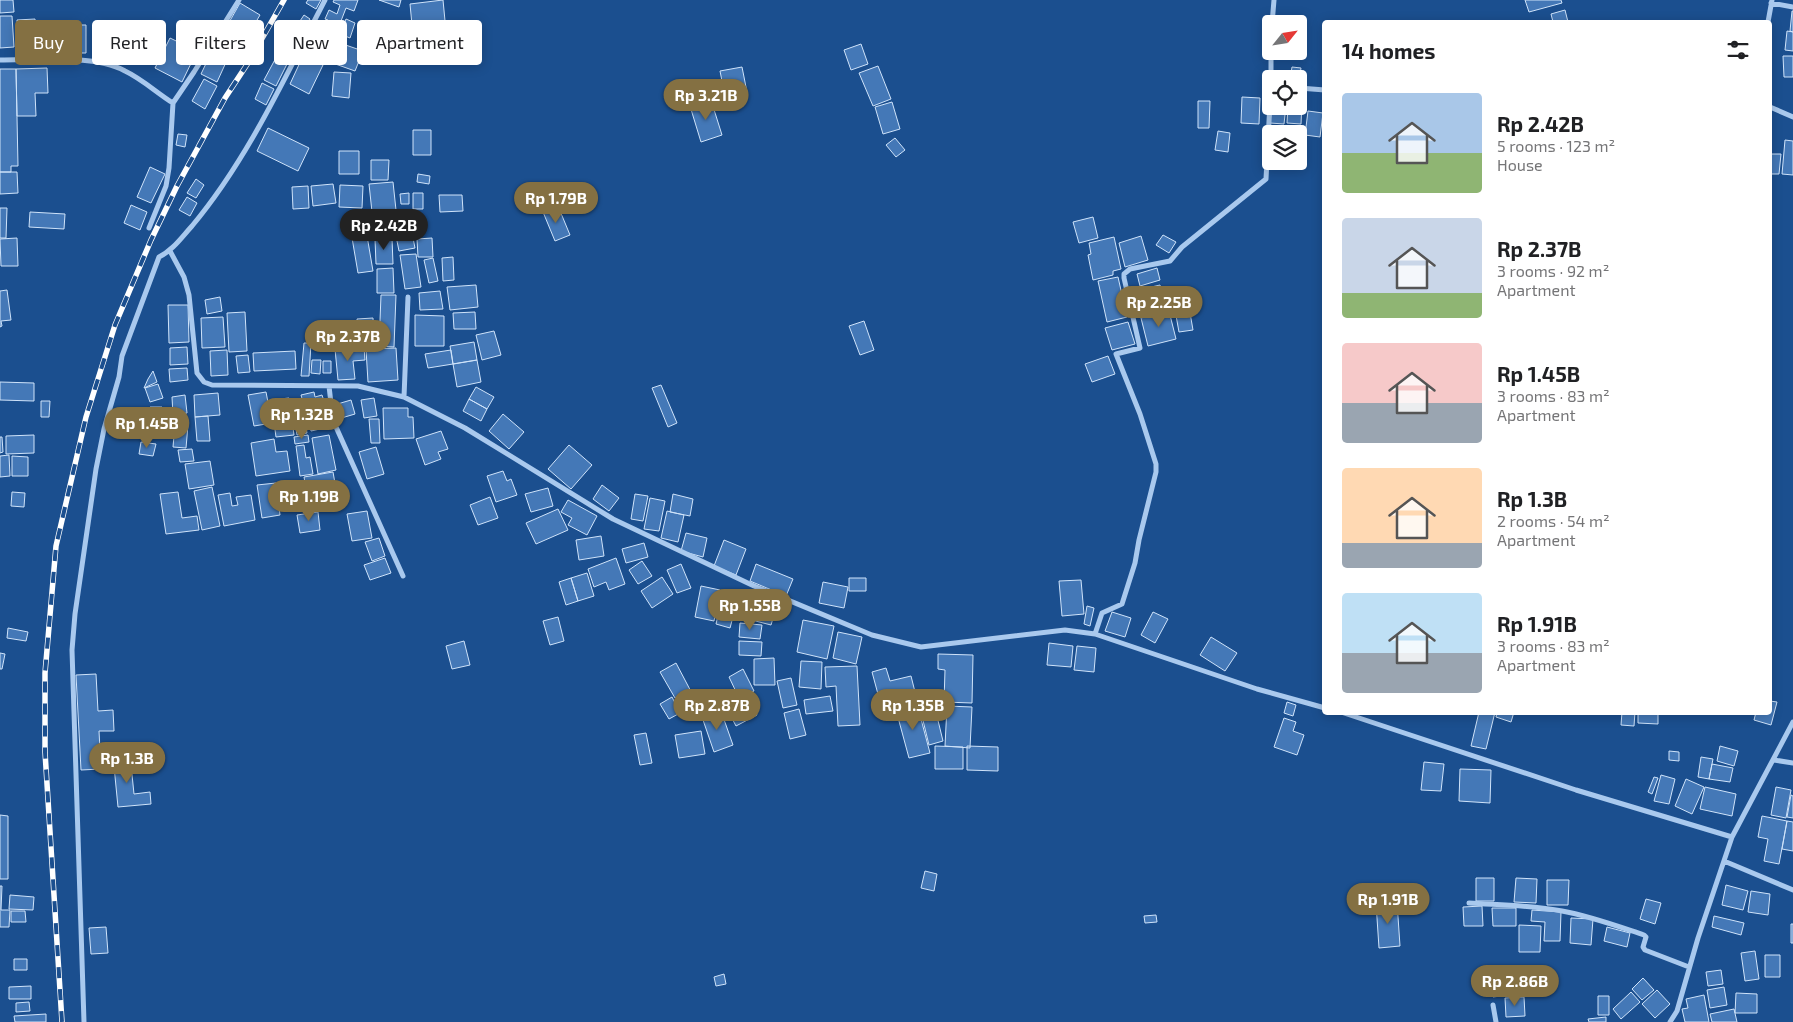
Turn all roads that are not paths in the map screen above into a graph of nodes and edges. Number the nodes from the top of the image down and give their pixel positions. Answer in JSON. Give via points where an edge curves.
{"nodes":[{"id":1,"x":239,"y":0,"type":"edge"},
{"id":2,"x":325,"y":0,"type":"edge"},
{"id":3,"x":1274,"y":0,"type":"edge"},
{"id":4,"x":1772,"y":2,"type":"edge"},
{"id":5,"x":1793,"y":7,"type":"edge"},
{"id":6,"x":1273,"y":15,"type":"edge"},
{"id":7,"x":1768,"y":20,"type":"edge"},
{"id":8,"x":0,"y":60,"type":"edge"},
{"id":9,"x":1307,"y":89,"type":"edge"},
{"id":10,"x":1322,"y":90,"type":"edge"},
{"id":11,"x":173,"y":103,"type":"junction"},
{"id":12,"x":1772,"y":108,"type":"edge"},
{"id":13,"x":1269,"y":115,"type":"edge"},
{"id":14,"x":1793,"y":117,"type":"edge"},
{"id":15,"x":149,"y":228,"type":"dead end"},
{"id":16,"x":170,"y":251,"type":"junction"},
{"id":17,"x":408,"y":298,"type":"dead end"},
{"id":18,"x":329,"y":386,"type":"junction"},
{"id":19,"x":404,"y":397,"type":"junction"},
{"id":20,"x":403,"y":576,"type":"dead end"},
{"id":21,"x":1095,"y":634,"type":"junction"},
{"id":22,"x":1322,"y":707,"type":"edge"},
{"id":23,"x":1350,"y":715,"type":"edge"},
{"id":24,"x":1793,"y":722,"type":"edge"},
{"id":25,"x":1774,"y":760,"type":"junction"},
{"id":26,"x":1793,"y":763,"type":"edge"},
{"id":27,"x":1732,"y":837,"type":"junction"},
{"id":28,"x":1724,"y":861,"type":"junction"},
{"id":29,"x":1793,"y":890,"type":"edge"},
{"id":30,"x":1469,"y":903,"type":"dead end"},
{"id":31,"x":1689,"y":967,"type":"junction"},
{"id":32,"x":1494,"y":1005,"type":"dead end"},
{"id":33,"x":1672,"y":1021,"type":"edge"},
{"id":34,"x":84,"y":1022,"type":"edge"},
{"id":35,"x":1496,"y":1022,"type":"edge"}],
"edges":[{"from":1,"to":11,"type":"street"},
{"from":2,"to":16,"type":"street","via":[[260,123],[213,200]]},
{"from":3,"to":6,"type":"street"},
{"from":4,"to":5,"type":"street"},
{"from":4,"to":7,"type":"street"},
{"from":8,"to":11,"type":"street","via":[[103,63],[125,70]]},
{"from":9,"to":10,"type":"street"},
{"from":11,"to":15,"type":"street","via":[[166,186]]},
{"from":12,"to":14,"type":"street"},
{"from":13,"to":21,"type":"street","via":[[1266,179],[1182,247],[1170,261],[1130,269],[1124,274],[1140,348],[1116,354],[1140,414],[1156,472],[1122,604],[1102,613]]},
{"from":16,"to":18,"type":"street","via":[[184,277],[189,295],[197,373],[204,382],[212,385]]},
{"from":16,"to":34,"type":"street","via":[[159,257],[122,356],[96,469],[75,614],[72,650]]},
{"from":17,"to":19,"type":"street"},
{"from":18,"to":19,"type":"street","via":[[358,386]]},
{"from":18,"to":20,"type":"street","via":[[336,427]]},
{"from":19,"to":21,"type":"street","via":[[465,428],[613,519],[754,586],[872,635],[921,647],[1065,630]]},
{"from":21,"to":22,"type":"street","via":[[1257,690]]},
{"from":23,"to":27,"type":"street","via":[[1576,790]]},
{"from":24,"to":25,"type":"street"},
{"from":25,"to":26,"type":"street"},
{"from":25,"to":27,"type":"street"},
{"from":27,"to":28,"type":"street"},
{"from":28,"to":29,"type":"street"},
{"from":28,"to":31,"type":"street"},
{"from":30,"to":31,"type":"street","via":[[1533,907],[1588,917],[1644,935],[1643,947],[1646,950]]},
{"from":31,"to":33,"type":"street"},
{"from":32,"to":35,"type":"street"}]}
